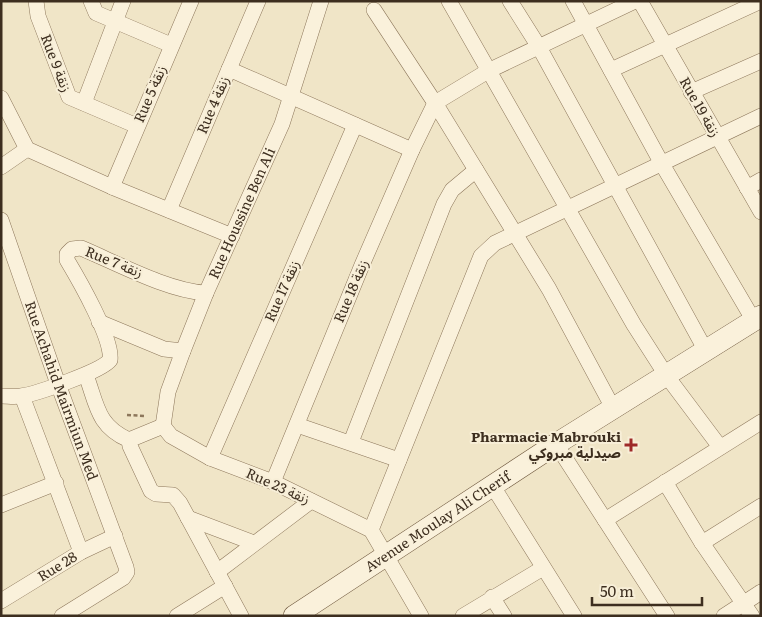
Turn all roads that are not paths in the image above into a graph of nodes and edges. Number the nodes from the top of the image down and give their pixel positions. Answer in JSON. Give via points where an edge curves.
{"nodes":[{"id":1,"x":91,"y":1,"type":"edge"},
{"id":2,"x":123,"y":1,"type":"edge"},
{"id":3,"x":191,"y":1,"type":"edge"},
{"id":4,"x":258,"y":1,"type":"edge"},
{"id":5,"x":321,"y":1,"type":"edge"},
{"id":6,"x":449,"y":1,"type":"edge"},
{"id":7,"x":510,"y":1,"type":"edge"},
{"id":8,"x":573,"y":1,"type":"edge"},
{"id":9,"x":635,"y":1,"type":"edge"},
{"id":10,"x":640,"y":1,"type":"edge"},
{"id":11,"x":761,"y":1,"type":"edge"},
{"id":12,"x":37,"y":9,"type":"edge"},
{"id":13,"x":374,"y":10,"type":"dead end"},
{"id":14,"x":115,"y":20,"type":"junction"},
{"id":15,"x":586,"y":24,"type":"junction"},
{"id":16,"x":171,"y":45,"type":"junction"},
{"id":17,"x":664,"y":45,"type":"junction"},
{"id":18,"x":539,"y":47,"type":"junction"},
{"id":19,"x":761,"y":61,"type":"edge"},
{"id":20,"x":229,"y":69,"type":"junction"},
{"id":21,"x":612,"y":70,"type":"junction"},
{"id":22,"x":488,"y":71,"type":"junction"},
{"id":23,"x":691,"y":92,"type":"junction"},
{"id":24,"x":292,"y":96,"type":"junction"},
{"id":25,"x":1,"y":98,"type":"edge"},
{"id":26,"x":84,"y":103,"type":"junction"},
{"id":27,"x":435,"y":103,"type":"junction"},
{"id":28,"x":761,"y":116,"type":"edge"},
{"id":29,"x":355,"y":125,"type":"junction"},
{"id":30,"x":137,"y":126,"type":"junction"},
{"id":31,"x":717,"y":138,"type":"junction"},
{"id":32,"x":27,"y":149,"type":"junction"},
{"id":33,"x":412,"y":150,"type":"junction"},
{"id":34,"x":662,"y":164,"type":"junction"},
{"id":35,"x":1,"y":168,"type":"edge"},
{"id":36,"x":476,"y":170,"type":"junction"},
{"id":37,"x":761,"y":180,"type":"edge"},
{"id":38,"x":615,"y":186,"type":"junction"},
{"id":39,"x":112,"y":187,"type":"junction"},
{"id":40,"x":747,"y":188,"type":"junction"},
{"id":41,"x":566,"y":209,"type":"junction"},
{"id":42,"x":169,"y":210,"type":"junction"},
{"id":43,"x":761,"y":212,"type":"edge"},
{"id":44,"x":1,"y":220,"type":"edge"},
{"id":45,"x":516,"y":233,"type":"junction"},
{"id":46,"x":232,"y":236,"type":"junction"},
{"id":47,"x":5,"y":242,"type":"edge"},
{"id":48,"x":206,"y":293,"type":"junction"},
{"id":49,"x":757,"y":319,"type":"edge"},
{"id":50,"x":99,"y":322,"type":"junction"},
{"id":51,"x":706,"y":350,"type":"junction"},
{"id":52,"x":183,"y":351,"type":"junction"},
{"id":53,"x":86,"y":375,"type":"junction"},
{"id":54,"x":666,"y":375,"type":"junction"},
{"id":55,"x":58,"y":384,"type":"junction"},
{"id":56,"x":1,"y":396,"type":"edge"},
{"id":57,"x":22,"y":396,"type":"junction"},
{"id":58,"x":613,"y":408,"type":"junction"},
{"id":59,"x":298,"y":425,"type":"junction"},
{"id":60,"x":164,"y":426,"type":"junction"},
{"id":61,"x":759,"y":429,"type":"edge"},
{"id":62,"x":129,"y":440,"type":"junction"},
{"id":63,"x":350,"y":442,"type":"junction"},
{"id":64,"x":556,"y":444,"type":"junction"},
{"id":65,"x":720,"y":447,"type":"junction"},
{"id":66,"x":210,"y":458,"type":"junction"},
{"id":67,"x":399,"y":460,"type":"junction"},
{"id":68,"x":273,"y":482,"type":"junction"},
{"id":69,"x":665,"y":482,"type":"junction"},
{"id":70,"x":56,"y":483,"type":"junction"},
{"id":71,"x":492,"y":485,"type":"junction"},
{"id":72,"x":311,"y":500,"type":"junction"},
{"id":73,"x":1,"y":505,"type":"edge"},
{"id":74,"x":761,"y":506,"type":"edge"},
{"id":75,"x":188,"y":518,"type":"junction"},
{"id":76,"x":605,"y":520,"type":"junction"},
{"id":77,"x":371,"y":530,"type":"junction"},
{"id":78,"x":115,"y":536,"type":"junction"},
{"id":79,"x":254,"y":543,"type":"junction"},
{"id":80,"x":702,"y":543,"type":"junction"},
{"id":81,"x":81,"y":552,"type":"junction"},
{"id":82,"x":386,"y":556,"type":"junction"},
{"id":83,"x":543,"y":568,"type":"junction"},
{"id":84,"x":217,"y":572,"type":"junction"},
{"id":85,"x":225,"y":586,"type":"junction"},
{"id":86,"x":761,"y":592,"type":"edge"},
{"id":87,"x":492,"y":597,"type":"junction"},
{"id":88,"x":1,"y":601,"type":"edge"},
{"id":89,"x":744,"y":603,"type":"junction"},
{"id":90,"x":62,"y":616,"type":"edge"},
{"id":91,"x":177,"y":616,"type":"edge"},
{"id":92,"x":241,"y":616,"type":"edge"},
{"id":93,"x":294,"y":616,"type":"edge"},
{"id":94,"x":421,"y":616,"type":"edge"},
{"id":95,"x":463,"y":616,"type":"edge"},
{"id":96,"x":504,"y":616,"type":"edge"},
{"id":97,"x":574,"y":616,"type":"edge"},
{"id":98,"x":667,"y":616,"type":"edge"},
{"id":99,"x":724,"y":616,"type":"edge"},
{"id":100,"x":752,"y":616,"type":"edge"}],
"edges":[{"from":1,"to":14,"type":"street","via":[[96,13]]},
{"from":2,"to":14,"type":"street"},
{"from":3,"to":16,"type":"street","name":"Rue 5 زنقة"},
{"from":4,"to":20,"type":"street","name":"Rue 4 زنقة"},
{"from":5,"to":24,"type":"street","name":"Rue Houssine Ben Ali"},
{"from":6,"to":22,"type":"street"},
{"from":7,"to":18,"type":"street"},
{"from":8,"to":15,"type":"street"},
{"from":9,"to":15,"type":"street"},
{"from":10,"to":17,"type":"street","name":"Rue 19 زنقة"},
{"from":11,"to":17,"type":"street"},
{"from":12,"to":26,"type":"street","name":"Rue 9 زنقة","via":[[67,94]]},
{"from":13,"to":27,"type":"street"},
{"from":14,"to":16,"type":"street"},
{"from":14,"to":26,"type":"street"},
{"from":15,"to":18,"type":"street"},
{"from":15,"to":21,"type":"street"},
{"from":16,"to":30,"type":"street","name":"Rue 5 زنقة"},
{"from":17,"to":21,"type":"street"},
{"from":17,"to":23,"type":"street","name":"Rue 19 زنقة"},
{"from":18,"to":22,"type":"street"},
{"from":18,"to":38,"type":"street"},
{"from":19,"to":23,"type":"street"},
{"from":20,"to":24,"type":"street"},
{"from":20,"to":42,"type":"street","name":"Rue 4 زنقة"},
{"from":21,"to":34,"type":"street"},
{"from":22,"to":27,"type":"street"},
{"from":22,"to":41,"type":"street"},
{"from":23,"to":31,"type":"street","name":"Rue 19 زنقة"},
{"from":24,"to":29,"type":"street"},
{"from":24,"to":46,"type":"street","name":"Rue Houssine Ben Ali"},
{"from":25,"to":32,"type":"street"},
{"from":26,"to":30,"type":"street","name":"Rue 9 زنقة"},
{"from":27,"to":33,"type":"street","name":"Rue 18 زنقة"},
{"from":27,"to":36,"type":"street"},
{"from":28,"to":31,"type":"street"},
{"from":29,"to":33,"type":"street"},
{"from":29,"to":66,"type":"street","name":"Rue 17 زنقة"},
{"from":30,"to":39,"type":"street","name":"Rue 5 زنقة"},
{"from":31,"to":34,"type":"street"},
{"from":31,"to":40,"type":"street","name":"Rue 19 زنقة"},
{"from":32,"to":35,"type":"street"},
{"from":32,"to":39,"type":"street"},
{"from":33,"to":59,"type":"street","name":"Rue 18 زنقة"},
{"from":34,"to":38,"type":"street"},
{"from":34,"to":49,"type":"street"},
{"from":36,"to":45,"type":"street"},
{"from":36,"to":63,"type":"street","via":[[452,190],[444,204]]},
{"from":37,"to":40,"type":"street"},
{"from":38,"to":41,"type":"street"},
{"from":38,"to":51,"type":"street"},
{"from":39,"to":42,"type":"street"},
{"from":40,"to":43,"type":"street","name":"Rue 19 زنقة"},
{"from":41,"to":45,"type":"street"},
{"from":41,"to":54,"type":"street"},
{"from":42,"to":46,"type":"street"},
{"from":44,"to":47,"type":"street","name":"Rue Achahid Mairmiun Med"},
{"from":45,"to":58,"type":"street","via":[[570,325]]},
{"from":45,"to":67,"type":"street","via":[[491,246],[480,256]]},
{"from":46,"to":48,"type":"street","name":"Rue Houssine Ben Ali"},
{"from":47,"to":55,"type":"street","name":"Rue Achahid Mairmiun Med"},
{"from":48,"to":50,"type":"street","name":"Rue 7 زنقة","via":[[140,273],[81,248],[72,249],[67,260]]},
{"from":48,"to":52,"type":"street","name":"Rue Houssine Ben Ali"},
{"from":49,"to":51,"type":"street","name":"Avenue Moulay Ali Cherif"},
{"from":50,"to":52,"type":"street","via":[[164,349]]},
{"from":50,"to":53,"type":"street","via":[[110,351],[110,360],[104,367]]},
{"from":51,"to":54,"type":"street","name":"Avenue Moulay Ali Cherif"},
{"from":52,"to":60,"type":"street","name":"Rue Houssine Ben Ali","via":[[168,392]]},
{"from":53,"to":55,"type":"street"},
{"from":53,"to":62,"type":"street","via":[[105,424],[112,432]]},
{"from":54,"to":58,"type":"street","name":"Avenue Moulay Ali Cherif"},
{"from":54,"to":65,"type":"street"},
{"from":55,"to":57,"type":"street"},
{"from":55,"to":78,"type":"street","name":"Rue Achahid Mairmiun Med"},
{"from":56,"to":57,"type":"street"},
{"from":57,"to":70,"type":"street"},
{"from":58,"to":64,"type":"street","name":"Avenue Moulay Ali Cherif"},
{"from":59,"to":63,"type":"street"},
{"from":59,"to":68,"type":"street","name":"Rue 18 زنقة"},
{"from":60,"to":62,"type":"street"},
{"from":60,"to":66,"type":"street","name":"Rue 23 زنقة","via":[[171,436]]},
{"from":61,"to":65,"type":"street"},
{"from":62,"to":75,"type":"street","via":[[151,491],[173,495]]},
{"from":63,"to":67,"type":"street"},
{"from":64,"to":71,"type":"street","name":"Avenue Moulay Ali Cherif"},
{"from":64,"to":76,"type":"street"},
{"from":65,"to":69,"type":"street"},
{"from":66,"to":68,"type":"street","name":"Rue 23 زنقة"},
{"from":67,"to":77,"type":"street"},
{"from":68,"to":72,"type":"street","name":"Rue 23 زنقة"},
{"from":69,"to":76,"type":"street"},
{"from":69,"to":80,"type":"street"},
{"from":70,"to":73,"type":"street"},
{"from":70,"to":81,"type":"street"},
{"from":71,"to":82,"type":"street","name":"Avenue Moulay Ali Cherif"},
{"from":71,"to":83,"type":"street"},
{"from":72,"to":77,"type":"street","name":"Rue 23 زنقة"},
{"from":72,"to":79,"type":"street"},
{"from":74,"to":80,"type":"street"},
{"from":75,"to":79,"type":"street"},
{"from":75,"to":84,"type":"street"},
{"from":76,"to":98,"type":"street"},
{"from":77,"to":82,"type":"street"},
{"from":78,"to":81,"type":"street","name":"Rue 28"},
{"from":78,"to":90,"type":"street","name":"Rue Achahid Mairmiun Med","via":[[126,575]]},
{"from":79,"to":84,"type":"street"},
{"from":80,"to":89,"type":"street"},
{"from":81,"to":88,"type":"street","name":"Rue 28"},
{"from":82,"to":93,"type":"street","name":"Avenue Moulay Ali Cherif"},
{"from":82,"to":94,"type":"street"},
{"from":83,"to":87,"type":"street"},
{"from":83,"to":97,"type":"street"},
{"from":84,"to":85,"type":"street"},
{"from":85,"to":91,"type":"street"},
{"from":85,"to":92,"type":"street"},
{"from":86,"to":89,"type":"street"},
{"from":87,"to":95,"type":"street"},
{"from":87,"to":96,"type":"street"},
{"from":89,"to":99,"type":"street"},
{"from":89,"to":100,"type":"street"}]}
